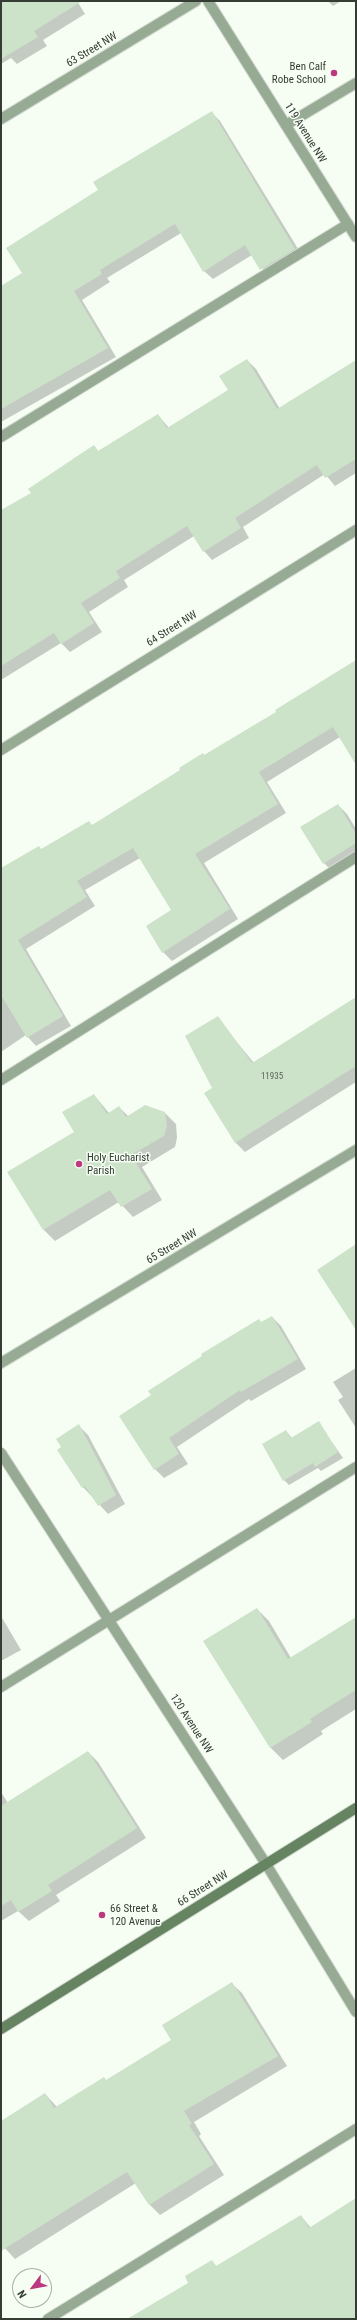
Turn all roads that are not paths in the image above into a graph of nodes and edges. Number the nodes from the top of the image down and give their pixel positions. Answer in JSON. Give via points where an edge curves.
{"nodes":[{"id":1,"x":196,"y":1,"type":"edge"},
{"id":2,"x":208,"y":1,"type":"edge"},
{"id":3,"x":356,"y":83,"type":"edge"},
{"id":4,"x":1,"y":119,"type":"edge"},
{"id":5,"x":286,"y":125,"type":"junction"},
{"id":6,"x":348,"y":224,"type":"junction"},
{"id":7,"x":356,"y":237,"type":"edge"},
{"id":8,"x":1,"y":437,"type":"edge"},
{"id":9,"x":356,"y":530,"type":"edge"},
{"id":10,"x":1,"y":750,"type":"edge"},
{"id":11,"x":356,"y":857,"type":"edge"},
{"id":12,"x":1,"y":1080,"type":"edge"},
{"id":13,"x":356,"y":1150,"type":"edge"},
{"id":14,"x":1,"y":1363,"type":"edge"},
{"id":15,"x":1,"y":1453,"type":"edge"},
{"id":16,"x":356,"y":1467,"type":"edge"},
{"id":17,"x":109,"y":1620,"type":"junction"},
{"id":18,"x":1,"y":1687,"type":"edge"},
{"id":19,"x":356,"y":1808,"type":"edge"},
{"id":20,"x":266,"y":1864,"type":"junction"},
{"id":21,"x":356,"y":2012,"type":"edge"},
{"id":22,"x":1,"y":2029,"type":"edge"},
{"id":23,"x":356,"y":2129,"type":"edge"},
{"id":24,"x":48,"y":2319,"type":"edge"}],
"edges":[{"from":1,"to":4,"type":"street","name":"63 Street NW"},
{"from":2,"to":5,"type":"street","name":"119 Avenue NW"},
{"from":3,"to":5,"type":"street"},
{"from":5,"to":6,"type":"street","name":"119 Avenue NW"},
{"from":6,"to":7,"type":"street","name":"119 Avenue NW"},
{"from":6,"to":8,"type":"street"},
{"from":9,"to":10,"type":"street","name":"64 Street NW"},
{"from":11,"to":12,"type":"street"},
{"from":13,"to":14,"type":"street","name":"65 Street NW"},
{"from":15,"to":17,"type":"street","name":"120 Avenue NW"},
{"from":16,"to":17,"type":"street"},
{"from":17,"to":18,"type":"street"},
{"from":17,"to":20,"type":"street","name":"120 Avenue NW"},
{"from":19,"to":20,"type":"main road","name":"66 Street NW"},
{"from":20,"to":21,"type":"street","name":"120 Avenue NW"},
{"from":20,"to":22,"type":"main road","name":"66 Street NW"},
{"from":23,"to":24,"type":"street"}]}
